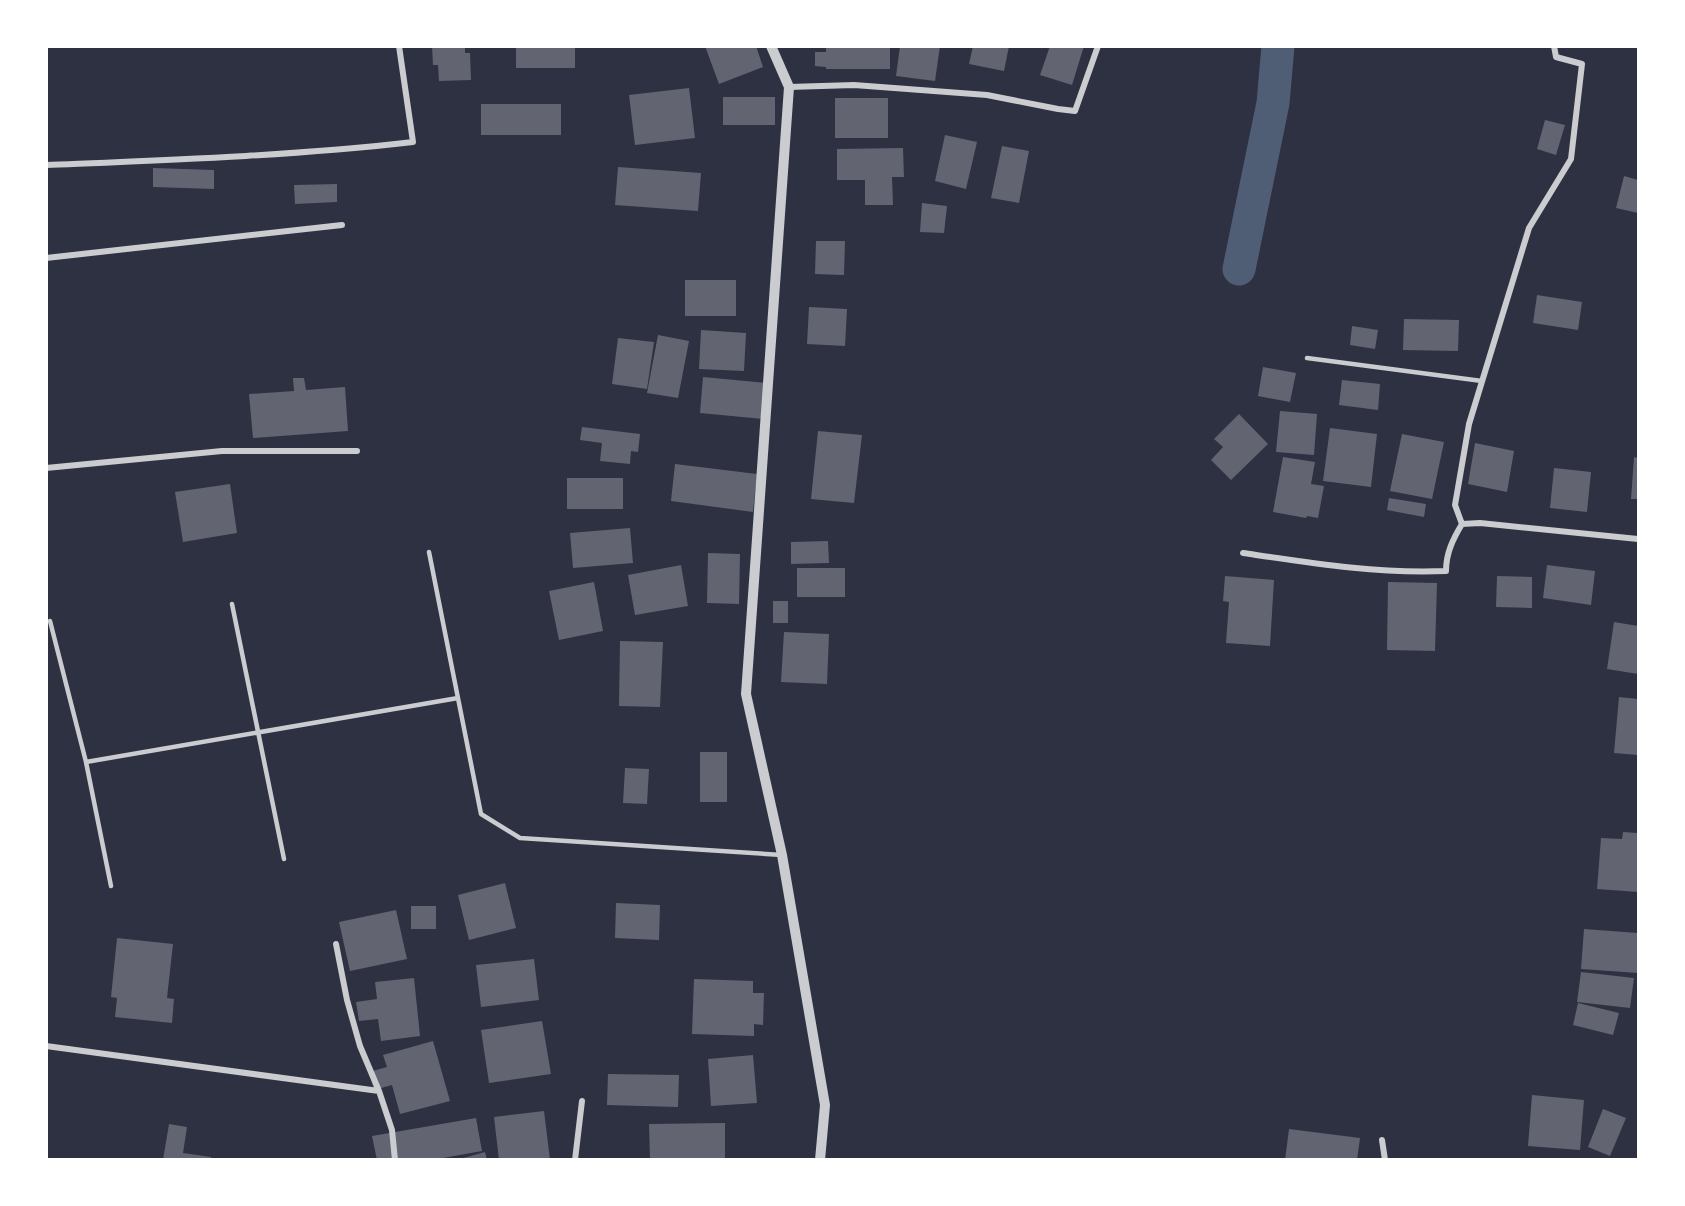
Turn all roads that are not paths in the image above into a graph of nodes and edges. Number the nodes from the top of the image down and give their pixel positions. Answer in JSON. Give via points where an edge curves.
{"nodes":[{"id":1,"x":399,"y":46,"type":"edge"},
{"id":2,"x":771,"y":46,"type":"edge"},
{"id":3,"x":1098,"y":46,"type":"edge"},
{"id":4,"x":1554,"y":46,"type":"edge"},
{"id":5,"x":789,"y":87,"type":"junction"},
{"id":6,"x":46,"y":165,"type":"edge"},
{"id":7,"x":342,"y":225,"type":"dead end"},
{"id":8,"x":46,"y":258,"type":"edge"},
{"id":9,"x":1307,"y":358,"type":"dead end"},
{"id":10,"x":1482,"y":381,"type":"junction"},
{"id":11,"x":357,"y":451,"type":"dead end"},
{"id":12,"x":46,"y":468,"type":"edge"},
{"id":13,"x":1462,"y":524,"type":"junction"},
{"id":14,"x":1638,"y":539,"type":"edge"},
{"id":15,"x":429,"y":552,"type":"dead end"},
{"id":16,"x":1243,"y":553,"type":"dead end"},
{"id":17,"x":232,"y":604,"type":"dead end"},
{"id":18,"x":50,"y":621,"type":"dead end"},
{"id":19,"x":458,"y":698,"type":"junction"},
{"id":20,"x":257,"y":733,"type":"junction"},
{"id":21,"x":86,"y":762,"type":"junction"},
{"id":22,"x":782,"y":855,"type":"junction"},
{"id":23,"x":284,"y":859,"type":"dead end"},
{"id":24,"x":111,"y":886,"type":"dead end"},
{"id":25,"x":336,"y":944,"type":"dead end"},
{"id":26,"x":46,"y":1046,"type":"edge"},
{"id":27,"x":379,"y":1091,"type":"junction"},
{"id":28,"x":582,"y":1101,"type":"dead end"},
{"id":29,"x":1382,"y":1140,"type":"dead end"},
{"id":30,"x":395,"y":1160,"type":"edge"},
{"id":31,"x":575,"y":1160,"type":"edge"},
{"id":32,"x":820,"y":1160,"type":"edge"},
{"id":33,"x":1385,"y":1160,"type":"edge"}],
"edges":[{"from":1,"to":6,"type":"street","via":[[413,142],[225,157]]},
{"from":2,"to":5,"type":"street"},
{"from":3,"to":5,"type":"street","via":[[1075,111],[987,95],[854,85]]},
{"from":4,"to":10,"type":"street","via":[[1556,57],[1582,64],[1571,159],[1529,228]]},
{"from":5,"to":22,"type":"street","via":[[746,694]]},
{"from":7,"to":8,"type":"street"},
{"from":9,"to":10,"type":"lane"},
{"from":10,"to":13,"type":"street","via":[[1469,423],[1455,505]]},
{"from":11,"to":12,"type":"street","via":[[222,451]]},
{"from":13,"to":14,"type":"street"},
{"from":13,"to":16,"type":"street","via":[[1451,542],[1446,572],[1372,571]]},
{"from":15,"to":19,"type":"lane"},
{"from":17,"to":20,"type":"lane"},
{"from":18,"to":21,"type":"lane"},
{"from":19,"to":20,"type":"lane"},
{"from":19,"to":22,"type":"lane","via":[[481,814],[520,838]]},
{"from":20,"to":21,"type":"lane"},
{"from":20,"to":23,"type":"lane"},
{"from":21,"to":24,"type":"lane"},
{"from":22,"to":32,"type":"street","via":[[825,1105]]},
{"from":25,"to":27,"type":"street","via":[[360,1046]]},
{"from":26,"to":27,"type":"street"},
{"from":27,"to":30,"type":"street","via":[[392,1130]]},
{"from":28,"to":31,"type":"street"},
{"from":29,"to":33,"type":"street"}]}
